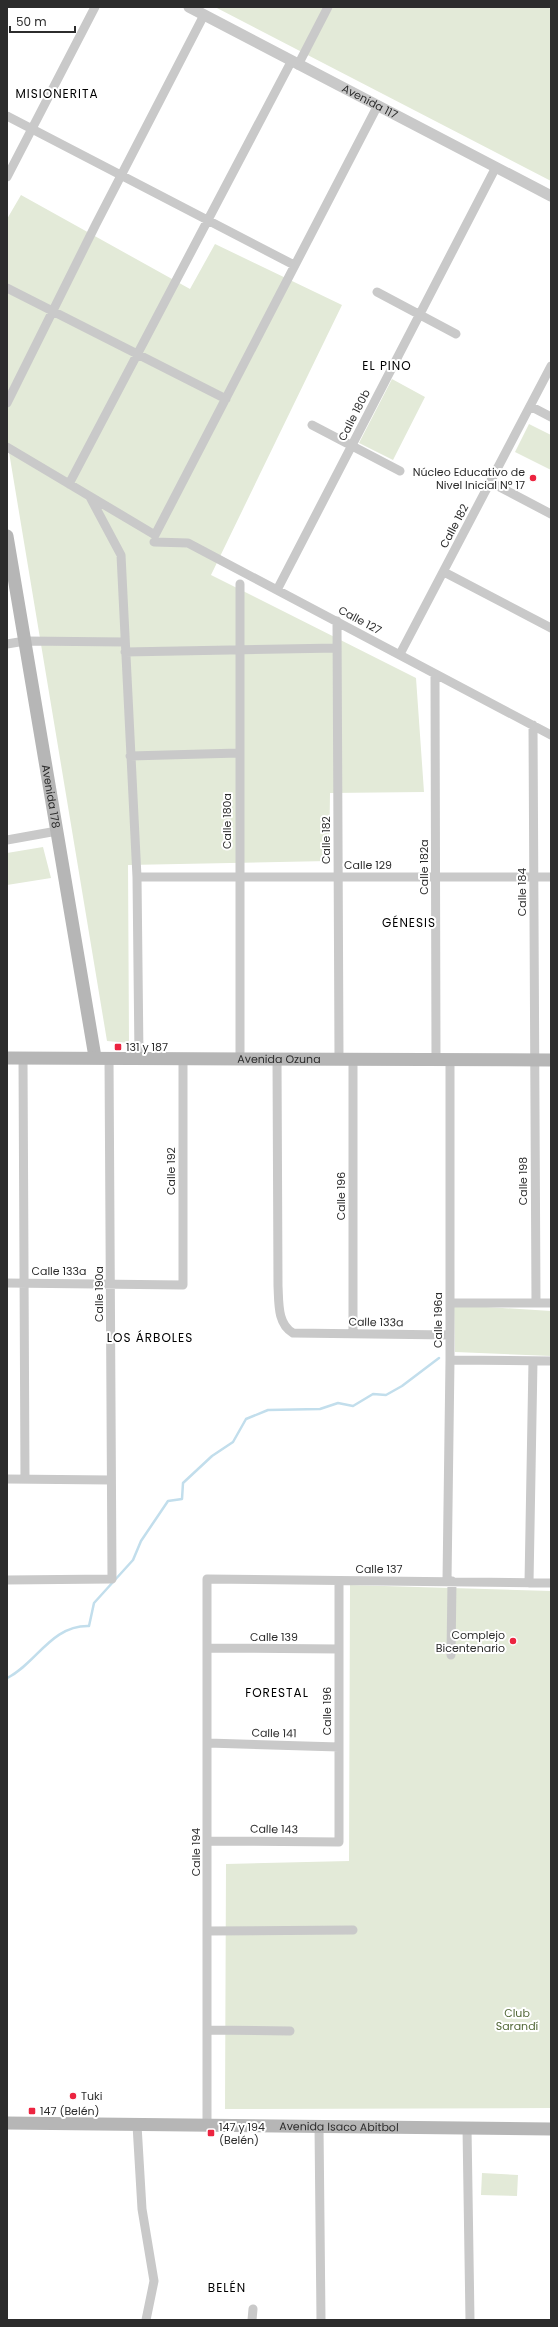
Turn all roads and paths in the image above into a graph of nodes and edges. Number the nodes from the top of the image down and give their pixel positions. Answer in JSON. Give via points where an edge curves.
{"nodes":[{"id":1,"x":95,"y":7,"type":"edge"},
{"id":2,"x":189,"y":7,"type":"edge"},
{"id":3,"x":328,"y":7,"type":"edge"},
{"id":4,"x":204,"y":15,"type":"junction"},
{"id":5,"x":295,"y":63,"type":"junction"},
{"id":6,"x":378,"y":105,"type":"junction"},
{"id":7,"x":7,"y":116,"type":"edge"},
{"id":8,"x":32,"y":129,"type":"junction"},
{"id":9,"x":496,"y":167,"type":"junction"},
{"id":10,"x":121,"y":175,"type":"junction"},
{"id":11,"x":7,"y":176,"type":"edge"},
{"id":12,"x":551,"y":196,"type":"edge"},
{"id":13,"x":209,"y":220,"type":"junction"},
{"id":14,"x":294,"y":265,"type":"junction"},
{"id":15,"x":7,"y":288,"type":"edge"},
{"id":16,"x":377,"y":292,"type":"dead end"},
{"id":17,"x":53,"y":311,"type":"junction"},
{"id":18,"x":419,"y":314,"type":"junction"},
{"id":19,"x":456,"y":334,"type":"dead end"},
{"id":20,"x":138,"y":354,"type":"junction"},
{"id":21,"x":551,"y":366,"type":"edge"},
{"id":22,"x":226,"y":399,"type":"junction"},
{"id":23,"x":7,"y":403,"type":"edge"},
{"id":24,"x":530,"y":406,"type":"junction"},
{"id":25,"x":551,"y":418,"type":"edge"},
{"id":26,"x":312,"y":425,"type":"dead end"},
{"id":27,"x":352,"y":446,"type":"junction"},
{"id":28,"x":7,"y":447,"type":"edge"},
{"id":29,"x":400,"y":471,"type":"dead end"},
{"id":30,"x":490,"y":482,"type":"junction"},
{"id":31,"x":69,"y":484,"type":"junction"},
{"id":32,"x":90,"y":496,"type":"junction"},
{"id":33,"x":551,"y":514,"type":"edge"},
{"id":34,"x":7,"y":536,"type":"edge"},
{"id":35,"x":154,"y":542,"type":"dead end"},
{"id":36,"x":444,"y":572,"type":"junction"},
{"id":37,"x":240,"y":584,"type":"dead end"},
{"id":38,"x":277,"y":590,"type":"junction"},
{"id":39,"x":337,"y":621,"type":"junction"},
{"id":40,"x":551,"y":628,"type":"edge"},
{"id":41,"x":25,"y":642,"type":"junction"},
{"id":42,"x":125,"y":642,"type":"junction"},
{"id":43,"x":7,"y":644,"type":"edge"},
{"id":44,"x":337,"y":648,"type":"junction"},
{"id":45,"x":240,"y":650,"type":"junction"},
{"id":46,"x":125,"y":652,"type":"junction"},
{"id":47,"x":400,"y":654,"type":"junction"},
{"id":48,"x":435,"y":674,"type":"junction"},
{"id":49,"x":533,"y":725,"type":"junction"},
{"id":50,"x":550,"y":731,"type":"edge"},
{"id":51,"x":240,"y":753,"type":"junction"},
{"id":52,"x":130,"y":756,"type":"junction"},
{"id":53,"x":57,"y":831,"type":"junction"},
{"id":54,"x":7,"y":840,"type":"edge"},
{"id":55,"x":137,"y":877,"type":"junction"},
{"id":56,"x":240,"y":877,"type":"junction"},
{"id":57,"x":339,"y":877,"type":"junction"},
{"id":58,"x":436,"y":877,"type":"junction"},
{"id":59,"x":534,"y":877,"type":"junction"},
{"id":60,"x":551,"y":877,"type":"edge"},
{"id":61,"x":95,"y":1057,"type":"junction"},
{"id":62,"x":109,"y":1057,"type":"junction"},
{"id":63,"x":139,"y":1057,"type":"junction"},
{"id":64,"x":7,"y":1058,"type":"edge"},
{"id":65,"x":23,"y":1058,"type":"junction"},
{"id":66,"x":183,"y":1058,"type":"junction"},
{"id":67,"x":240,"y":1058,"type":"junction"},
{"id":68,"x":277,"y":1058,"type":"junction"},
{"id":69,"x":339,"y":1058,"type":"junction"},
{"id":70,"x":353,"y":1058,"type":"junction"},
{"id":71,"x":436,"y":1059,"type":"junction"},
{"id":72,"x":450,"y":1059,"type":"junction"},
{"id":73,"x":534,"y":1060,"type":"junction"},
{"id":74,"x":551,"y":1060,"type":"edge"},
{"id":75,"x":7,"y":1283,"type":"edge"},
{"id":76,"x":24,"y":1283,"type":"junction"},
{"id":77,"x":111,"y":1283,"type":"junction"},
{"id":78,"x":183,"y":1285,"type":"joint"},
{"id":79,"x":450,"y":1303,"type":"junction"},
{"id":80,"x":536,"y":1303,"type":"junction"},
{"id":81,"x":551,"y":1303,"type":"edge"},
{"id":82,"x":353,"y":1333,"type":"junction"},
{"id":83,"x":450,"y":1335,"type":"junction"},
{"id":84,"x":450,"y":1360,"type":"junction"},
{"id":85,"x":534,"y":1361,"type":"junction"},
{"id":86,"x":551,"y":1361,"type":"edge"},
{"id":87,"x":7,"y":1480,"type":"edge"},
{"id":88,"x":25,"y":1480,"type":"junction"},
{"id":89,"x":111,"y":1480,"type":"junction"},
{"id":90,"x":207,"y":1579,"type":"joint"},
{"id":91,"x":7,"y":1580,"type":"edge"},
{"id":92,"x":339,"y":1580,"type":"junction"},
{"id":93,"x":449,"y":1581,"type":"junction"},
{"id":94,"x":529,"y":1583,"type":"junction"},
{"id":95,"x":551,"y":1583,"type":"edge"},
{"id":96,"x":208,"y":1648,"type":"junction"},
{"id":97,"x":339,"y":1649,"type":"junction"},
{"id":98,"x":451,"y":1655,"type":"dead end"},
{"id":99,"x":208,"y":1744,"type":"junction"},
{"id":100,"x":339,"y":1747,"type":"junction"},
{"id":101,"x":208,"y":1840,"type":"junction"},
{"id":102,"x":339,"y":1842,"type":"joint"},
{"id":103,"x":353,"y":1930,"type":"dead end"},
{"id":104,"x":208,"y":1931,"type":"junction"},
{"id":105,"x":207,"y":2030,"type":"junction"},
{"id":106,"x":290,"y":2031,"type":"dead end"},
{"id":107,"x":7,"y":2123,"type":"edge"},
{"id":108,"x":137,"y":2125,"type":"junction"},
{"id":109,"x":207,"y":2125,"type":"junction"},
{"id":110,"x":319,"y":2126,"type":"junction"},
{"id":111,"x":468,"y":2128,"type":"junction"},
{"id":112,"x":551,"y":2129,"type":"edge"},
{"id":113,"x":253,"y":2309,"type":"dead end"},
{"id":114,"x":146,"y":2320,"type":"edge"},
{"id":115,"x":252,"y":2320,"type":"edge"},
{"id":116,"x":321,"y":2320,"type":"edge"},
{"id":117,"x":470,"y":2320,"type":"edge"}],
"edges":[{"from":1,"to":8,"type":"street"},
{"from":2,"to":4,"type":"street","name":"Avenida 117"},
{"from":3,"to":5,"type":"street"},
{"from":4,"to":5,"type":"street","name":"Avenida 117"},
{"from":4,"to":10,"type":"street"},
{"from":5,"to":6,"type":"street","name":"Avenida 117"},
{"from":5,"to":13,"type":"street"},
{"from":6,"to":9,"type":"street","name":"Avenida 117"},
{"from":6,"to":14,"type":"street"},
{"from":7,"to":8,"type":"street"},
{"from":8,"to":10,"type":"street"},
{"from":8,"to":11,"type":"street"},
{"from":9,"to":12,"type":"street","name":"Avenida 117"},
{"from":9,"to":18,"type":"street","name":"Calle 180b"},
{"from":10,"to":13,"type":"street"},
{"from":10,"to":17,"type":"street"},
{"from":13,"to":14,"type":"street"},
{"from":13,"to":20,"type":"street"},
{"from":14,"to":22,"type":"street"},
{"from":15,"to":17,"type":"street"},
{"from":16,"to":18,"type":"street"},
{"from":17,"to":20,"type":"street"},
{"from":17,"to":23,"type":"street"},
{"from":18,"to":19,"type":"street"},
{"from":18,"to":27,"type":"street","name":"Calle 180b"},
{"from":20,"to":22,"type":"street"},
{"from":20,"to":31,"type":"street"},
{"from":21,"to":24,"type":"street","name":"Calle 182"},
{"from":22,"to":32,"type":"street","via":[[156,535]]},
{"from":24,"to":25,"type":"street"},
{"from":24,"to":30,"type":"street","name":"Calle 182"},
{"from":26,"to":27,"type":"street"},
{"from":27,"to":29,"type":"street"},
{"from":27,"to":38,"type":"street","name":"Calle 180b"},
{"from":28,"to":31,"type":"street"},
{"from":30,"to":33,"type":"street"},
{"from":30,"to":36,"type":"street","name":"Calle 182"},
{"from":31,"to":32,"type":"street"},
{"from":32,"to":42,"type":"street","via":[[121,555]]},
{"from":34,"to":41,"type":"main road","name":"Avenida 178"},
{"from":35,"to":38,"type":"street","name":"Calle 127","via":[[188,543]]},
{"from":36,"to":40,"type":"street"},
{"from":36,"to":47,"type":"street","name":"Calle 182"},
{"from":37,"to":45,"type":"street","name":"Calle 180a"},
{"from":38,"to":39,"type":"street","name":"Calle 127"},
{"from":39,"to":44,"type":"street","name":"Calle 182"},
{"from":39,"to":47,"type":"street","name":"Calle 127"},
{"from":41,"to":42,"type":"street"},
{"from":41,"to":43,"type":"street"},
{"from":41,"to":53,"type":"main road","name":"Avenida 178"},
{"from":42,"to":46,"type":"street"},
{"from":44,"to":45,"type":"street"},
{"from":44,"to":57,"type":"street","name":"Calle 182"},
{"from":45,"to":46,"type":"street"},
{"from":45,"to":51,"type":"street","name":"Calle 180a"},
{"from":46,"to":52,"type":"street"},
{"from":47,"to":48,"type":"street","name":"Calle 127"},
{"from":48,"to":49,"type":"street","name":"Calle 127"},
{"from":48,"to":58,"type":"street","name":"Calle 182a"},
{"from":49,"to":50,"type":"street","name":"Calle 127"},
{"from":49,"to":59,"type":"street","name":"Calle 184"},
{"from":51,"to":52,"type":"street"},
{"from":51,"to":56,"type":"street","name":"Calle 180a"},
{"from":52,"to":55,"type":"street"},
{"from":53,"to":54,"type":"street"},
{"from":53,"to":61,"type":"main road","name":"Avenida 178"},
{"from":55,"to":56,"type":"street","name":"Calle 129"},
{"from":55,"to":63,"type":"street"},
{"from":56,"to":57,"type":"street","name":"Calle 129"},
{"from":56,"to":67,"type":"street","name":"Calle 180a"},
{"from":57,"to":58,"type":"street","name":"Calle 129"},
{"from":57,"to":69,"type":"street","name":"Calle 182"},
{"from":58,"to":59,"type":"street","name":"Calle 129"},
{"from":58,"to":71,"type":"street","name":"Calle 182a"},
{"from":59,"to":60,"type":"street","name":"Calle 129"},
{"from":59,"to":73,"type":"street","name":"Calle 184"},
{"from":61,"to":62,"type":"main road","name":"Avenida Ozuna"},
{"from":61,"to":65,"type":"main road","name":"Avenida Ozuna"},
{"from":62,"to":63,"type":"main road","name":"Avenida Ozuna"},
{"from":62,"to":77,"type":"street","name":"Calle 190a"},
{"from":63,"to":66,"type":"main road","name":"Avenida Ozuna"},
{"from":64,"to":65,"type":"main road","name":"Avenida Ozuna"},
{"from":65,"to":76,"type":"street"},
{"from":66,"to":67,"type":"main road","name":"Avenida Ozuna"},
{"from":66,"to":78,"type":"street","name":"Calle 192"},
{"from":67,"to":68,"type":"main road","name":"Avenida Ozuna"},
{"from":68,"to":69,"type":"main road","name":"Avenida Ozuna"},
{"from":68,"to":82,"type":"street","name":"Calle 133a","via":[[278,1286],[282,1322],[287,1330],[293,1333]]},
{"from":69,"to":70,"type":"main road","name":"Avenida Ozuna"},
{"from":70,"to":71,"type":"main road","name":"Avenida Ozuna"},
{"from":70,"to":82,"type":"street","name":"Calle 196"},
{"from":71,"to":72,"type":"main road","name":"Avenida Ozuna"},
{"from":72,"to":73,"type":"main road","name":"Avenida Ozuna"},
{"from":72,"to":79,"type":"street","name":"Calle 196a"},
{"from":73,"to":74,"type":"main road","name":"Avenida Ozuna"},
{"from":73,"to":80,"type":"street","name":"Calle 198"},
{"from":75,"to":76,"type":"street","name":"Calle 133a"},
{"from":76,"to":77,"type":"street","name":"Calle 133a"},
{"from":76,"to":88,"type":"street"},
{"from":77,"to":78,"type":"street","name":"Calle 133a"},
{"from":77,"to":89,"type":"street","name":"Calle 190a"},
{"from":79,"to":80,"type":"street"},
{"from":79,"to":83,"type":"street","name":"Calle 196a"},
{"from":80,"to":81,"type":"street"},
{"from":82,"to":83,"type":"street","name":"Calle 133a"},
{"from":83,"to":84,"type":"street","name":"Calle 196a"},
{"from":84,"to":85,"type":"street"},
{"from":84,"to":93,"type":"street","name":"Calle 196a"},
{"from":85,"to":86,"type":"street"},
{"from":85,"to":94,"type":"street"},
{"from":87,"to":88,"type":"street"},
{"from":88,"to":89,"type":"street"},
{"from":89,"to":91,"type":"street","name":"Calle 190a","via":[[112,1579]]},
{"from":90,"to":92,"type":"street","name":"Calle 137"},
{"from":90,"to":96,"type":"street","name":"Calle 194"},
{"from":92,"to":93,"type":"street","name":"Calle 137"},
{"from":92,"to":97,"type":"street","name":"Calle 196"},
{"from":93,"to":94,"type":"street","name":"Calle 137"},
{"from":93,"to":98,"type":"street","name":"Calle 196a"},
{"from":94,"to":95,"type":"street","name":"Calle 137"},
{"from":96,"to":97,"type":"street","name":"Calle 139"},
{"from":96,"to":99,"type":"street","name":"Calle 194"},
{"from":97,"to":100,"type":"street","name":"Calle 196"},
{"from":99,"to":100,"type":"street","name":"Calle 141"},
{"from":99,"to":101,"type":"street","name":"Calle 194"},
{"from":100,"to":102,"type":"street","name":"Calle 196"},
{"from":101,"to":102,"type":"street","name":"Calle 143"},
{"from":101,"to":104,"type":"street","name":"Calle 194"},
{"from":103,"to":104,"type":"street"},
{"from":104,"to":105,"type":"street","name":"Calle 194"},
{"from":105,"to":106,"type":"street"},
{"from":105,"to":109,"type":"street","name":"Calle 194"},
{"from":107,"to":108,"type":"main road","name":"Avenida Isaco Abitbol"},
{"from":108,"to":109,"type":"main road","name":"Avenida Isaco Abitbol"},
{"from":108,"to":114,"type":"street","via":[[142,2209],[154,2282]]},
{"from":109,"to":110,"type":"main road","name":"Avenida Isaco Abitbol"},
{"from":110,"to":111,"type":"main road","name":"Avenida Isaco Abitbol"},
{"from":110,"to":116,"type":"street"},
{"from":111,"to":112,"type":"main road","name":"Avenida Isaco Abitbol"},
{"from":111,"to":117,"type":"street"},
{"from":113,"to":115,"type":"street"}]}
